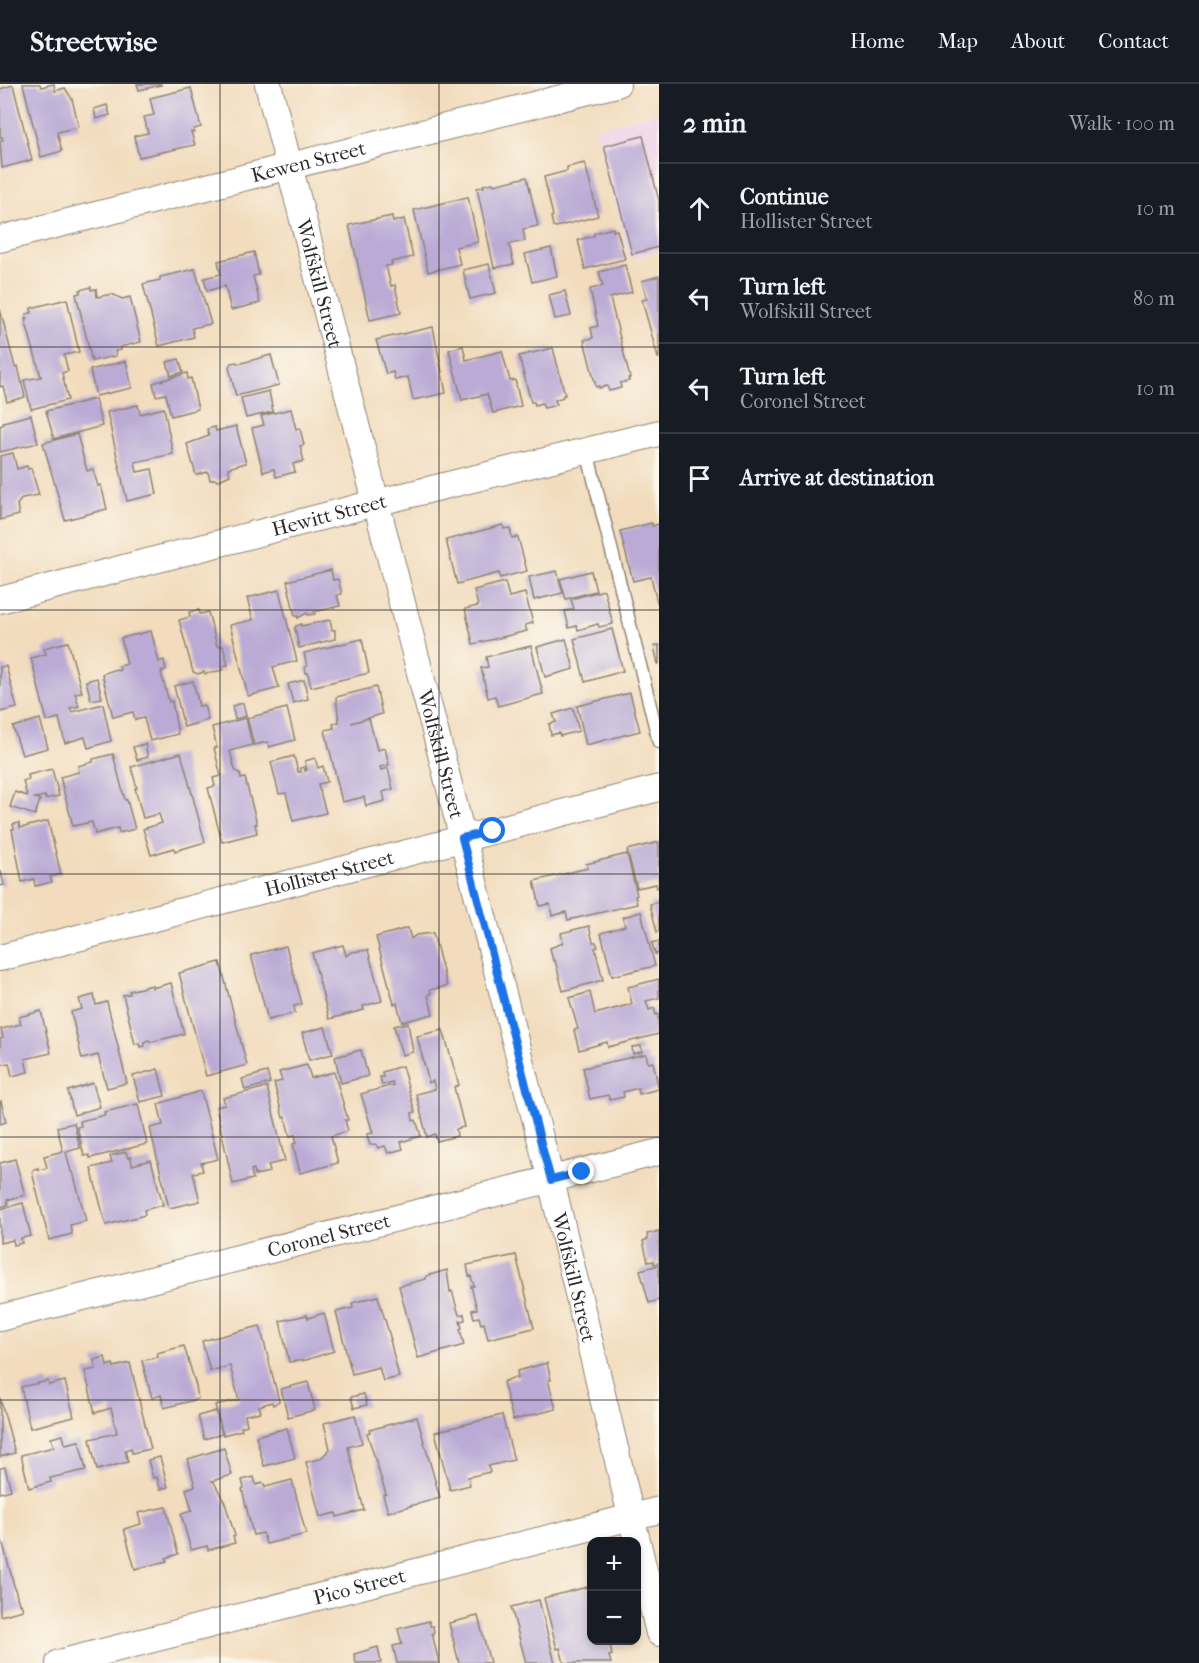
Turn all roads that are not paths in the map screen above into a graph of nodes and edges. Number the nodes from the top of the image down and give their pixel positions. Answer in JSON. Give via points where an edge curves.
{"nodes":[{"id":1,"x":268,"y":84,"type":"edge"},
{"id":2,"x":618,"y":84,"type":"edge"},
{"id":3,"x":287,"y":166,"type":"junction"},
{"id":4,"x":0,"y":239,"type":"edge"},
{"id":5,"x":659,"y":433,"type":"edge"},
{"id":6,"x":587,"y":451,"type":"junction"},
{"id":7,"x":375,"y":503,"type":"junction"},
{"id":8,"x":0,"y":600,"type":"edge"},
{"id":9,"x":659,"y":742,"type":"edge"},
{"id":10,"x":659,"y":788,"type":"edge"},
{"id":11,"x":462,"y":838,"type":"junction"},
{"id":12,"x":0,"y":958,"type":"edge"},
{"id":13,"x":659,"y":1152,"type":"edge"},
{"id":14,"x":551,"y":1180,"type":"junction"},
{"id":15,"x":0,"y":1318,"type":"edge"},
{"id":16,"x":659,"y":1510,"type":"edge"},
{"id":17,"x":632,"y":1517,"type":"junction"},
{"id":18,"x":659,"y":1633,"type":"edge"},
{"id":19,"x":59,"y":1663,"type":"edge"}],
"edges":[{"from":1,"to":3,"type":"street","name":"Wolfskill Street"},
{"from":2,"to":3,"type":"street","name":"Kewen Street"},
{"from":3,"to":4,"type":"street","name":"Kewen Street"},
{"from":3,"to":7,"type":"street","name":"Wolfskill Street"},
{"from":5,"to":6,"type":"street","name":"Hewitt Street"},
{"from":6,"to":7,"type":"street","name":"Hewitt Street"},
{"from":6,"to":9,"type":"lane"},
{"from":7,"to":8,"type":"street","name":"Hewitt Street"},
{"from":7,"to":11,"type":"street","name":"Wolfskill Street"},
{"from":10,"to":11,"type":"street","name":"Hollister Street"},
{"from":11,"to":12,"type":"street","name":"Hollister Street"},
{"from":11,"to":14,"type":"street","name":"Wolfskill Street"},
{"from":13,"to":14,"type":"street","name":"Coronel Street"},
{"from":14,"to":15,"type":"street","name":"Coronel Street"},
{"from":14,"to":17,"type":"street","name":"Wolfskill Street"},
{"from":16,"to":17,"type":"street","name":"Pico Street"},
{"from":17,"to":18,"type":"street","name":"Wolfskill Street"},
{"from":17,"to":19,"type":"street","name":"Pico Street"}]}
